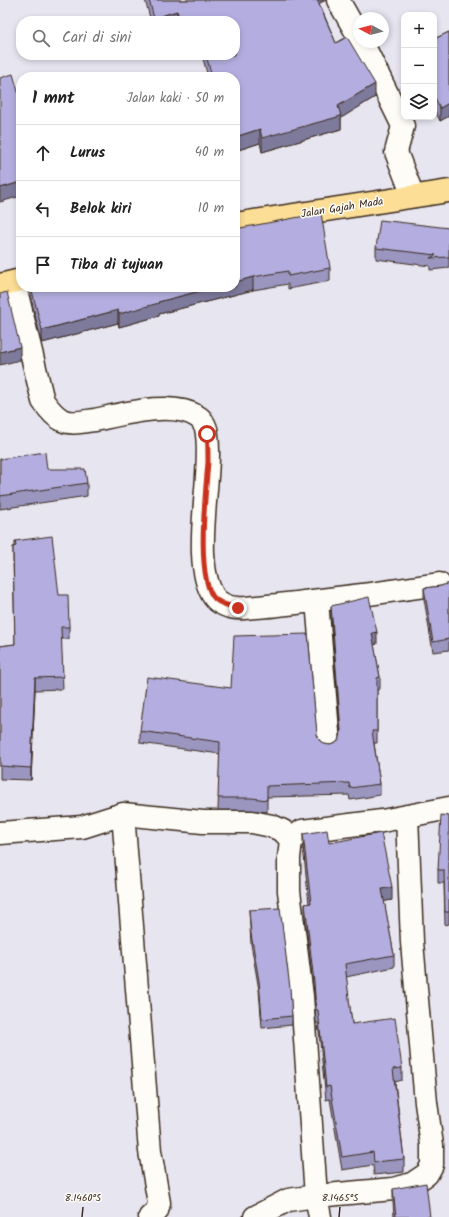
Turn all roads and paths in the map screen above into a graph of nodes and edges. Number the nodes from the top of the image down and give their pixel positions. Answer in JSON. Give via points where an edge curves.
{"nodes":[{"id":1,"x":338,"y":0,"type":"edge"},
{"id":2,"x":353,"y":26,"type":"edge"},
{"id":3,"x":365,"y":48,"type":"edge"},
{"id":4,"x":449,"y":191,"type":"edge"},
{"id":5,"x":412,"y":196,"type":"junction"},
{"id":6,"x":240,"y":223,"type":"edge"},
{"id":7,"x":12,"y":282,"type":"edge"},
{"id":8,"x":439,"y":584,"type":"dead end"},
{"id":9,"x":317,"y":601,"type":"junction"},
{"id":10,"x":329,"y":744,"type":"edge"},
{"id":11,"x":449,"y":808,"type":"edge"},
{"id":12,"x":123,"y":814,"type":"junction"},
{"id":13,"x":407,"y":816,"type":"junction"},
{"id":14,"x":0,"y":833,"type":"edge"},
{"id":15,"x":291,"y":840,"type":"junction"},
{"id":16,"x":316,"y":1196,"type":"junction"},
{"id":17,"x":150,"y":1217,"type":"edge"},
{"id":18,"x":255,"y":1217,"type":"edge"},
{"id":19,"x":320,"y":1217,"type":"edge"}],
"edges":[{"from":1,"to":2,"type":"street"},
{"from":3,"to":5,"type":"street","via":[[403,126],[396,152]]},
{"from":4,"to":5,"type":"highway","name":"Jalan Gajah Mada"},
{"from":5,"to":6,"type":"highway","name":"Jalan Gajah Mada"},
{"from":7,"to":9,"type":"street","via":[[43,401],[62,421],[80,422],[149,410],[191,412],[202,419],[208,447],[204,565],[207,582],[214,598],[225,605],[238,608]]},
{"from":8,"to":9,"type":"street"},
{"from":9,"to":10,"type":"street"},
{"from":11,"to":13,"type":"street"},
{"from":12,"to":14,"type":"street","via":[[82,828]]},
{"from":12,"to":15,"type":"street","via":[[203,822],[252,822],[283,831]]},
{"from":12,"to":17,"type":"street","via":[[150,1151],[159,1203],[157,1211]]},
{"from":13,"to":15,"type":"street","via":[[302,831]]},
{"from":13,"to":16,"type":"street","via":[[412,942],[432,1165],[427,1174],[412,1184],[393,1189]]},
{"from":15,"to":16,"type":"street","via":[[289,891],[302,996]]},
{"from":16,"to":18,"type":"street","via":[[288,1200]]},
{"from":16,"to":19,"type":"street"}]}
